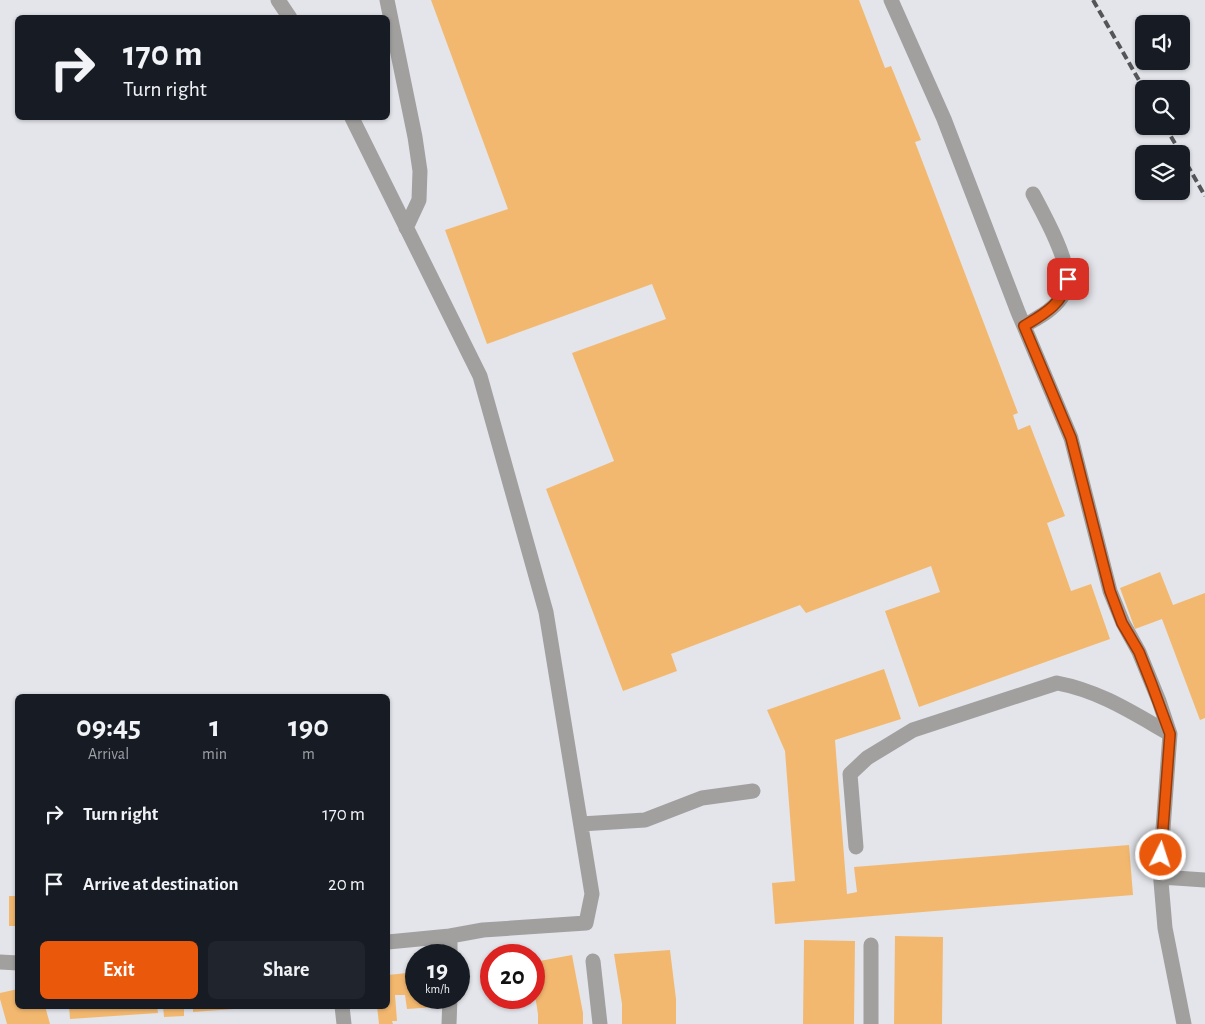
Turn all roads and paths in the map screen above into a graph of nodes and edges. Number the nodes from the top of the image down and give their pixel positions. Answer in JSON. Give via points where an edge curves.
{"nodes":[{"id":1,"x":278,"y":0,"type":"edge"},
{"id":2,"x":387,"y":0,"type":"edge"},
{"id":3,"x":891,"y":0,"type":"edge"},
{"id":4,"x":288,"y":15,"type":"edge"},
{"id":5,"x":353,"y":120,"type":"edge"},
{"id":6,"x":1034,"y":194,"type":"dead end"},
{"id":7,"x":406,"y":228,"type":"junction"},
{"id":8,"x":1024,"y":326,"type":"junction"},
{"id":9,"x":1170,"y":734,"type":"junction"},
{"id":10,"x":753,"y":791,"type":"dead end"},
{"id":11,"x":581,"y":824,"type":"junction"},
{"id":12,"x":856,"y":847,"type":"dead end"},
{"id":13,"x":1161,"y":877,"type":"junction"},
{"id":14,"x":1205,"y":880,"type":"edge"},
{"id":15,"x":450,"y":936,"type":"junction"},
{"id":16,"x":390,"y":942,"type":"edge"},
{"id":17,"x":450,"y":944,"type":"edge"},
{"id":18,"x":871,"y":945,"type":"dead end"},
{"id":19,"x":593,"y":961,"type":"dead end"},
{"id":20,"x":0,"y":962,"type":"edge"},
{"id":21,"x":15,"y":963,"type":"edge"},
{"id":22,"x":342,"y":1009,"type":"edge"},
{"id":23,"x":450,"y":1009,"type":"edge"},
{"id":24,"x":344,"y":1024,"type":"edge"},
{"id":25,"x":449,"y":1024,"type":"edge"},
{"id":26,"x":600,"y":1024,"type":"edge"},
{"id":27,"x":871,"y":1024,"type":"edge"},
{"id":28,"x":1184,"y":1024,"type":"edge"}],
"edges":[{"from":1,"to":4,"type":"street"},
{"from":2,"to":7,"type":"street","via":[[420,171],[419,200]]},
{"from":3,"to":8,"type":"street","via":[[944,119]]},
{"from":5,"to":7,"type":"street"},
{"from":6,"to":8,"type":"street","via":[[1065,264],[1068,279],[1066,290],[1055,306]]},
{"from":7,"to":11,"type":"street","via":[[480,376],[546,612]]},
{"from":8,"to":9,"type":"street","via":[[1071,438],[1110,591],[1122,623],[1139,652]]},
{"from":9,"to":12,"type":"street","via":[[1107,698],[1057,683],[913,730],[867,758],[850,774]]},
{"from":9,"to":13,"type":"street"},
{"from":10,"to":11,"type":"street","via":[[702,798],[645,820]]},
{"from":11,"to":15,"type":"street","via":[[592,894],[586,923],[483,930]]},
{"from":13,"to":14,"type":"street"},
{"from":13,"to":28,"type":"street","via":[[1165,928]]},
{"from":15,"to":16,"type":"street"},
{"from":15,"to":17,"type":"street"},
{"from":18,"to":27,"type":"street"},
{"from":19,"to":26,"type":"street"},
{"from":20,"to":21,"type":"street"},
{"from":22,"to":24,"type":"street"},
{"from":23,"to":25,"type":"street"}]}
